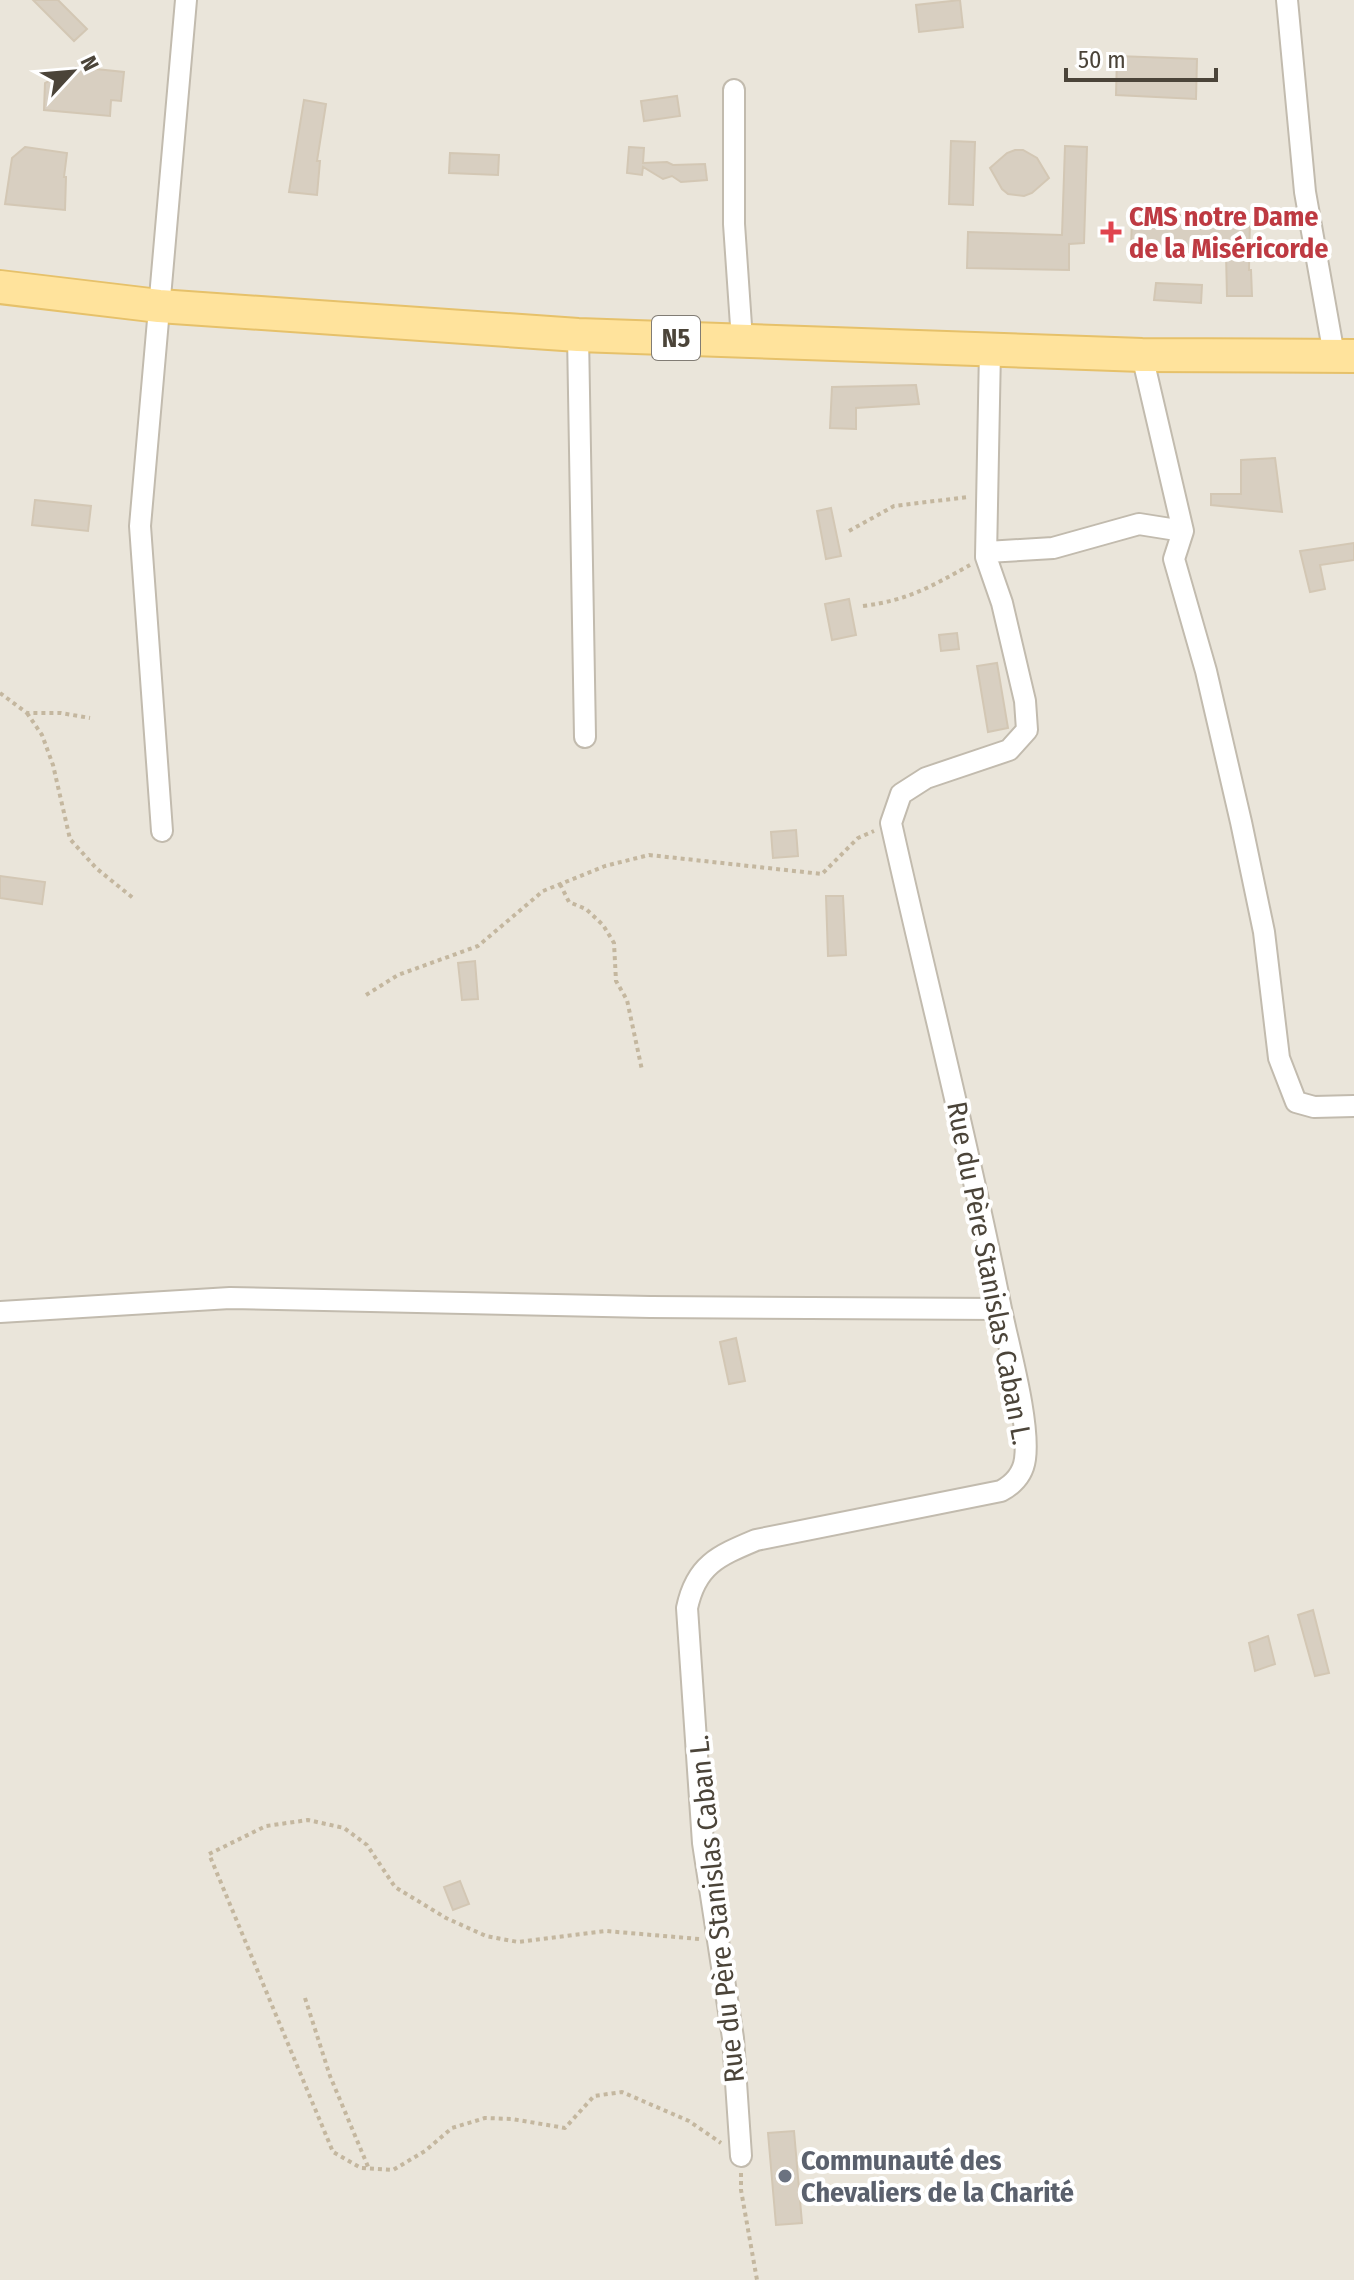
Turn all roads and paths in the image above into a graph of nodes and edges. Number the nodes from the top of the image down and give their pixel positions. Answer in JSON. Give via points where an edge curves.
{"nodes":[{"id":1,"x":186,"y":0,"type":"edge"},
{"id":2,"x":1287,"y":0,"type":"edge"},
{"id":3,"x":734,"y":90,"type":"dead end"},
{"id":4,"x":0,"y":287,"type":"edge"},
{"id":5,"x":159,"y":306,"type":"junction"},
{"id":6,"x":578,"y":335,"type":"junction"},
{"id":7,"x":742,"y":340,"type":"junction"},
{"id":8,"x":990,"y":350,"type":"junction"},
{"id":9,"x":1142,"y":355,"type":"junction"},
{"id":10,"x":1344,"y":356,"type":"edge"},
{"id":11,"x":987,"y":494,"type":"junction"},
{"id":12,"x":849,"y":531,"type":"dead end"},
{"id":13,"x":1183,"y":531,"type":"junction"},
{"id":14,"x":987,"y":554,"type":"junction"},
{"id":15,"x":863,"y":606,"type":"dead end"},
{"id":16,"x":0,"y":693,"type":"edge"},
{"id":17,"x":27,"y":713,"type":"junction"},
{"id":18,"x":90,"y":718,"type":"dead end"},
{"id":19,"x":585,"y":737,"type":"dead end"},
{"id":20,"x":891,"y":823,"type":"junction"},
{"id":21,"x":162,"y":831,"type":"dead end"},
{"id":22,"x":560,"y":884,"type":"junction"},
{"id":23,"x":133,"y":898,"type":"dead end"},
{"id":24,"x":366,"y":995,"type":"dead end"},
{"id":25,"x":642,"y":1070,"type":"dead end"},
{"id":26,"x":1354,"y":1106,"type":"edge"},
{"id":27,"x":1001,"y":1309,"type":"junction"},
{"id":28,"x":0,"y":1312,"type":"edge"},
{"id":29,"x":717,"y":1940,"type":"junction"},
{"id":30,"x":305,"y":1998,"type":"dead end"},
{"id":31,"x":741,"y":2156,"type":"junction"},
{"id":32,"x":369,"y":2169,"type":"junction"},
{"id":33,"x":757,"y":2280,"type":"edge"}],
"edges":[{"from":1,"to":5,"type":"street"},
{"from":2,"to":10,"type":"street","via":[[1305,192]]},
{"from":3,"to":7,"type":"street","via":[[734,224]]},
{"from":4,"to":5,"type":"main road","name":"N5","number":"N5"},
{"from":5,"to":6,"type":"main road","name":"N5","number":"N5"},
{"from":5,"to":21,"type":"street","via":[[140,526]]},
{"from":6,"to":7,"type":"main road","name":"N5","number":"N5"},
{"from":6,"to":19,"type":"street"},
{"from":7,"to":8,"type":"main road","name":"N5","number":"N5"},
{"from":8,"to":9,"type":"main road","name":"N5","number":"N5"},
{"from":8,"to":11,"type":"street"},
{"from":9,"to":10,"type":"main road","name":"N5","number":"N5"},
{"from":9,"to":13,"type":"street"},
{"from":11,"to":12,"type":"path","via":[[894,506]]},
{"from":11,"to":14,"type":"street"},
{"from":13,"to":14,"type":"street","via":[[1139,524],[1053,548]]},
{"from":13,"to":26,"type":"street","via":[[1174,559],[1241,822],[1264,932],[1279,1058],[1296,1102]]},
{"from":14,"to":15,"type":"path","via":[[930,588]]},
{"from":14,"to":20,"type":"street","via":[[1025,701],[1027,730],[1009,750],[926,778],[901,794]]},
{"from":16,"to":17,"type":"path"},
{"from":17,"to":18,"type":"path"},
{"from":17,"to":23,"type":"path","via":[[53,765],[70,839]]},
{"from":20,"to":22,"type":"path","via":[[858,838],[822,874],[649,855]]},
{"from":20,"to":27,"type":"street","name":"Rue du Père Stanislas Caban L."},
{"from":22,"to":24,"type":"path","via":[[543,891],[478,946],[398,975]]},
{"from":22,"to":25,"type":"path","via":[[569,902],[586,909],[614,943],[616,981],[627,1000]]},
{"from":27,"to":28,"type":"street","via":[[230,1298]]},
{"from":27,"to":29,"type":"street","name":"Rue du Père Stanislas Caban L.","via":[[1026,1451],[1022,1473],[1011,1485],[932,1507],[756,1540],[723,1555],[695,1578],[687,1608],[703,1843]]},
{"from":29,"to":31,"type":"street","name":"Rue du Père Stanislas Caban L.","via":[[733,2038]]},
{"from":29,"to":32,"type":"path","via":[[606,1931],[518,1942],[486,1936],[395,1887],[367,1845],[344,1828],[308,1820],[266,1826],[209,1854],[333,2152]]},
{"from":30,"to":32,"type":"path"},
{"from":31,"to":32,"type":"path","via":[[689,2121],[622,2092],[594,2096],[565,2128],[485,2118],[452,2128],[393,2170]]},
{"from":31,"to":33,"type":"path","via":[[741,2190]]}]}
